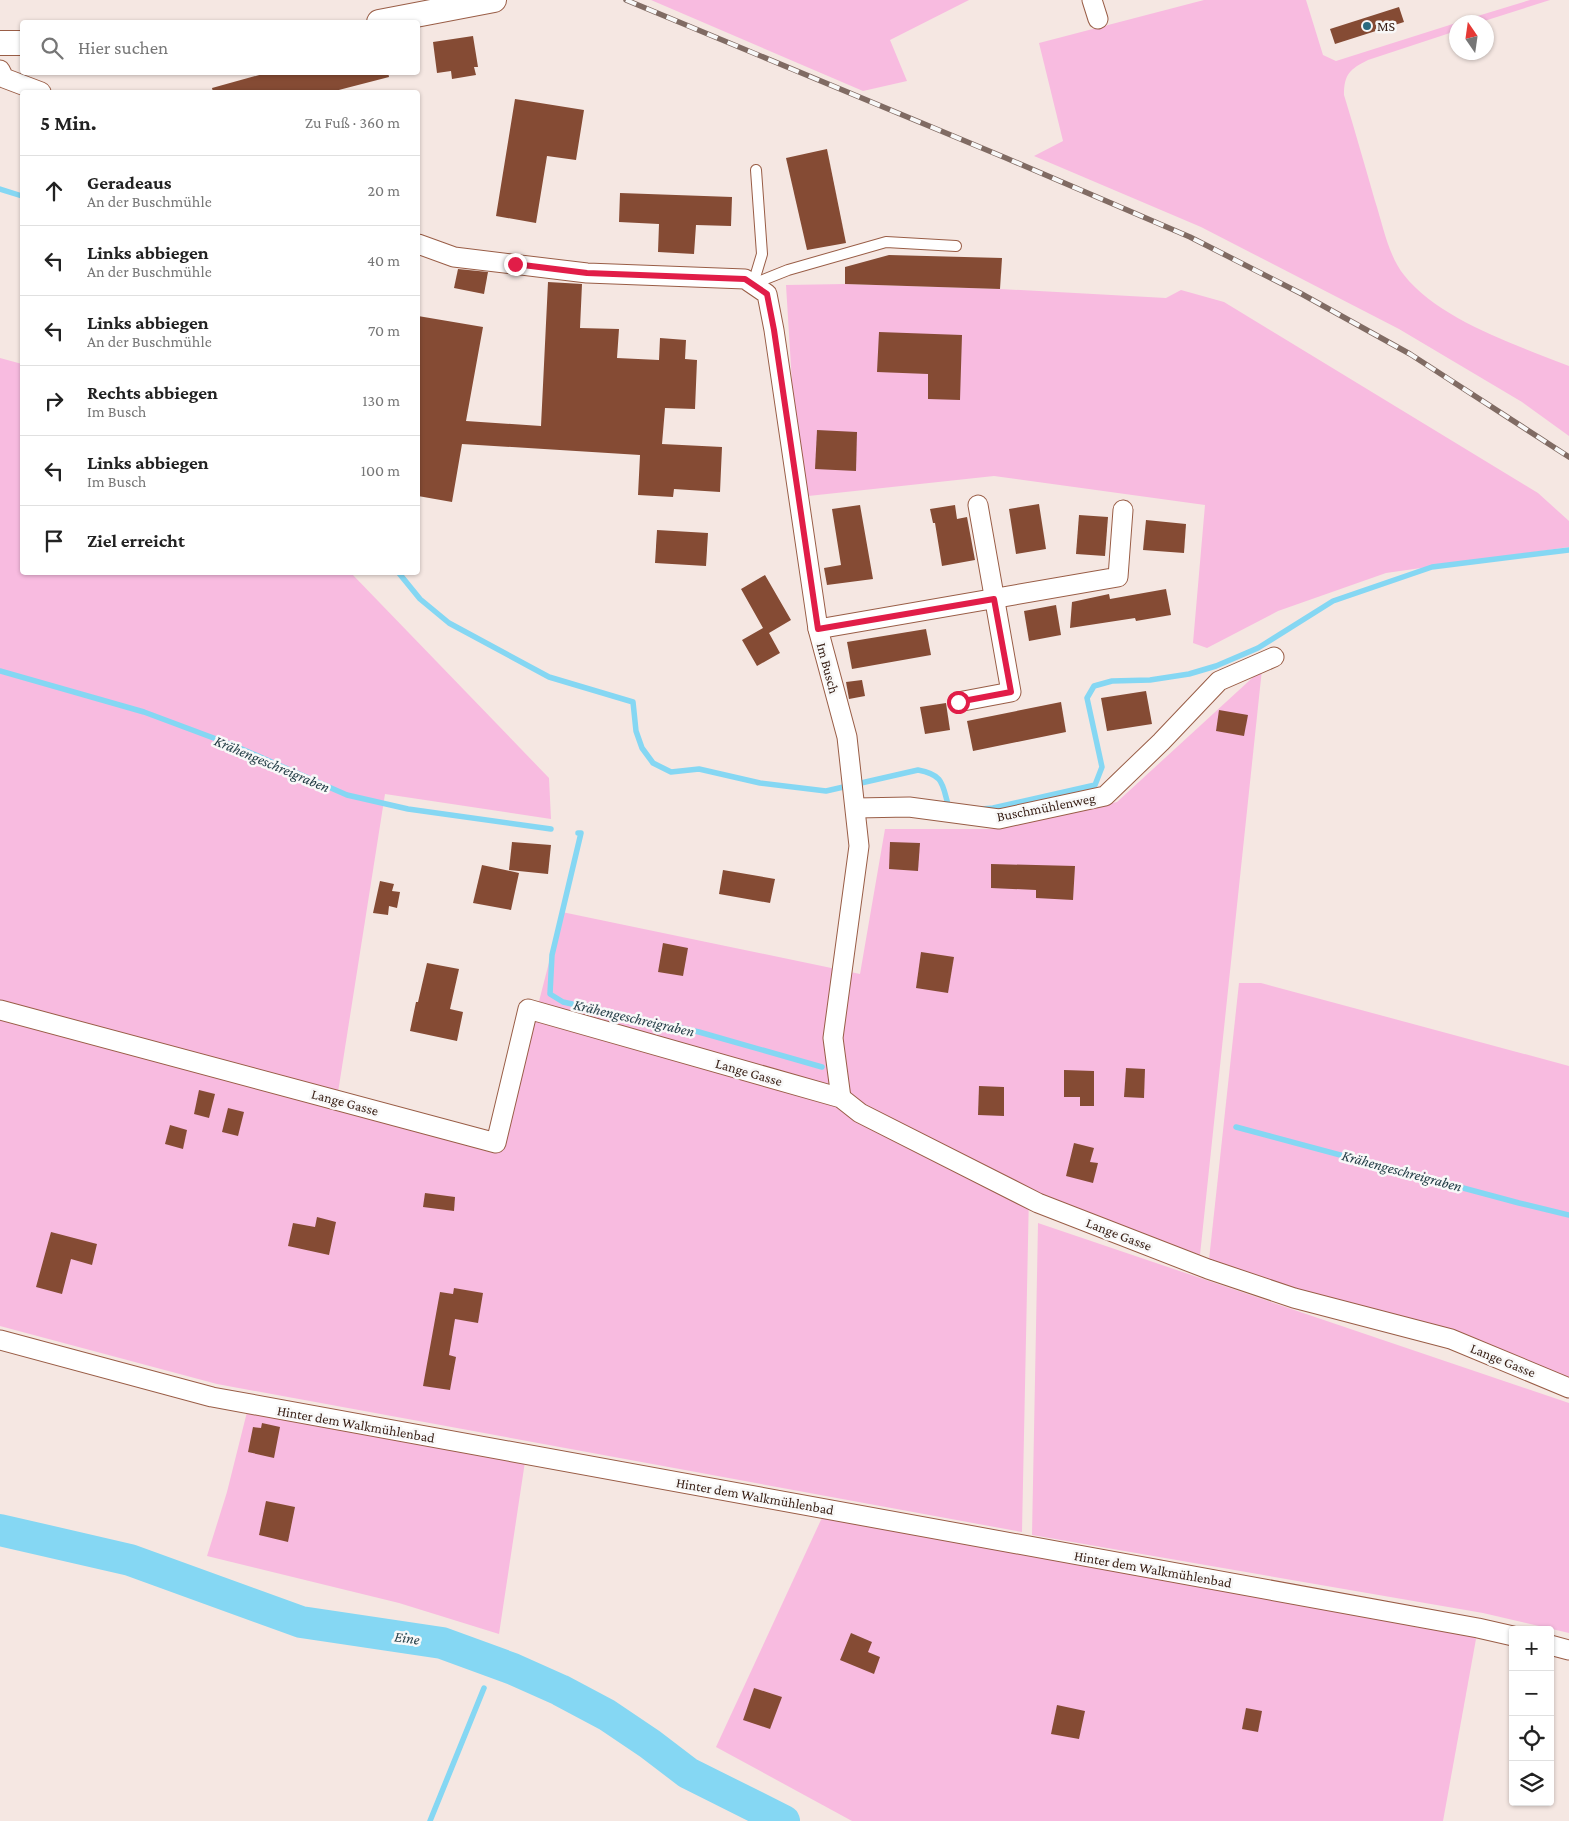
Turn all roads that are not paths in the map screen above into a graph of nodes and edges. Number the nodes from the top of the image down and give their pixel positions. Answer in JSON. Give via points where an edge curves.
{"nodes":[{"id":1,"x":494,"y":0,"type":"edge"},
{"id":2,"x":1092,"y":0,"type":"edge"},
{"id":3,"x":389,"y":20,"type":"edge"},
{"id":4,"x":1098,"y":20,"type":"dead end"},
{"id":5,"x":0,"y":43,"type":"edge"},
{"id":6,"x":20,"y":43,"type":"edge"},
{"id":7,"x":0,"y":70,"type":"edge"},
{"id":8,"x":36,"y":90,"type":"edge"},
{"id":9,"x":756,"y":170,"type":"dead end"},
{"id":10,"x":420,"y":245,"type":"edge"},
{"id":11,"x":956,"y":246,"type":"dead end"},
{"id":12,"x":753,"y":284,"type":"junction"},
{"id":13,"x":978,"y":505,"type":"dead end"},
{"id":14,"x":1122,"y":510,"type":"dead end"},
{"id":15,"x":994,"y":599,"type":"junction"},
{"id":16,"x":818,"y":629,"type":"junction"},
{"id":17,"x":1274,"y":657,"type":"dead end"},
{"id":18,"x":958,"y":702,"type":"dead end"},
{"id":19,"x":855,"y":795,"type":"junction"},
{"id":20,"x":0,"y":1010,"type":"edge"},
{"id":21,"x":841,"y":1098,"type":"junction"},
{"id":22,"x":0,"y":1340,"type":"edge"},
{"id":23,"x":1569,"y":1388,"type":"edge"},
{"id":24,"x":1509,"y":1635,"type":"edge"},
{"id":25,"x":1554,"y":1646,"type":"edge"},
{"id":26,"x":1569,"y":1650,"type":"edge"}],
"edges":[{"from":1,"to":3,"type":"street"},
{"from":2,"to":4,"type":"street"},
{"from":5,"to":6,"type":"street"},
{"from":7,"to":8,"type":"street","via":[[4,78]]},
{"from":9,"to":12,"type":"lane","via":[[762,254]]},
{"from":10,"to":12,"type":"street","via":[[454,257],[587,273],[745,279]]},
{"from":11,"to":12,"type":"lane","via":[[886,242],[788,270]]},
{"from":12,"to":16,"type":"street","name":"Im Busch","via":[[767,294],[774,330]]},
{"from":13,"to":15,"type":"street"},
{"from":14,"to":15,"type":"street","via":[[1118,577]]},
{"from":15,"to":16,"type":"street"},
{"from":15,"to":18,"type":"street","via":[[1011,692]]},
{"from":16,"to":19,"type":"street","name":"Im Busch","via":[[847,737]]},
{"from":17,"to":19,"type":"street","name":"Buschmühlenweg","via":[[1219,681],[1105,796],[999,818],[909,807]]},
{"from":19,"to":21,"type":"street","name":"Im Busch","via":[[860,846],[833,1038]]},
{"from":20,"to":21,"type":"street","name":"Lange Gasse","via":[[496,1143],[528,1009]]},
{"from":21,"to":23,"type":"street","name":"Lange Gasse","via":[[860,1113],[1038,1203],[1208,1269],[1294,1298],[1451,1339]]},
{"from":22,"to":24,"type":"street","name":"Hinter dem Walkmühlenbad","via":[[212,1397]]},
{"from":25,"to":26,"type":"street"}]}
